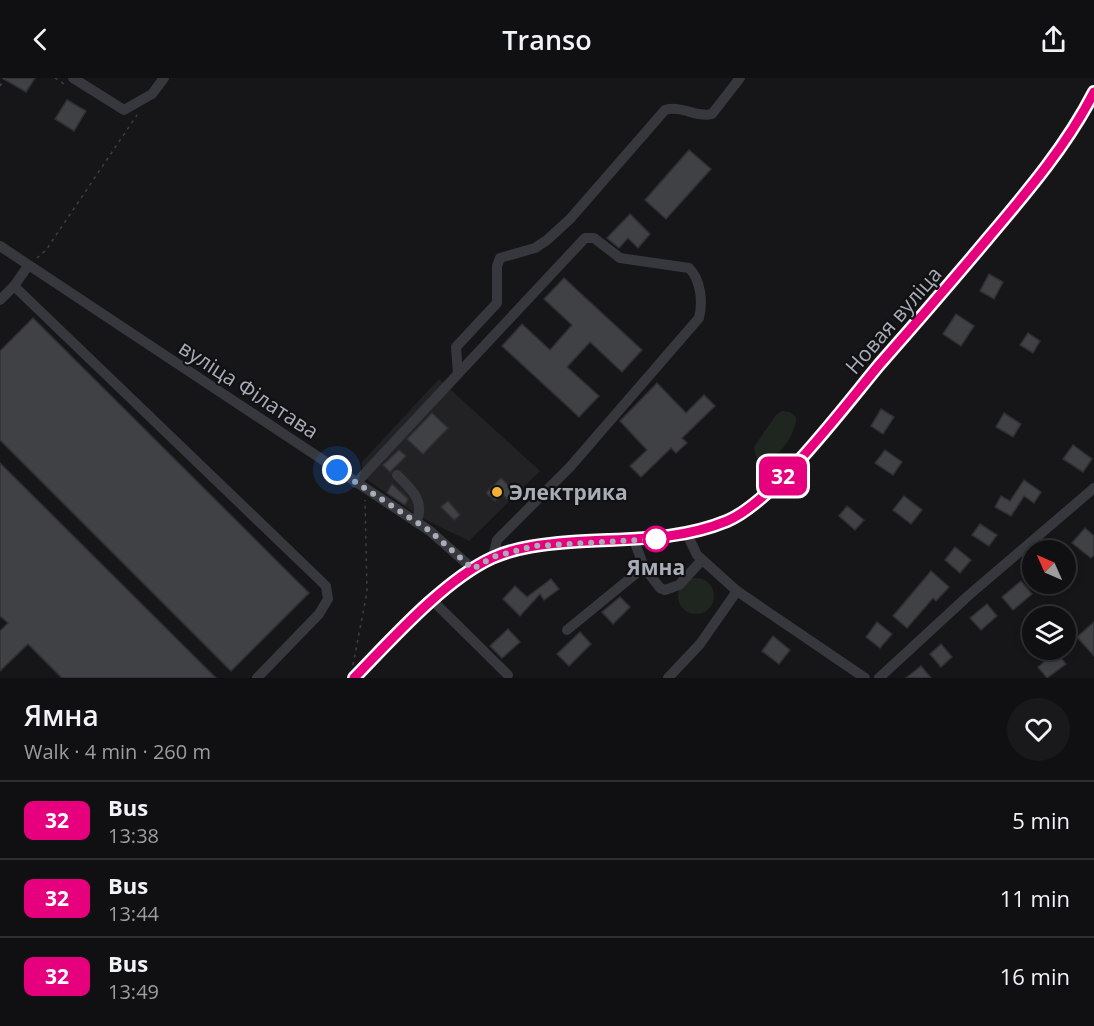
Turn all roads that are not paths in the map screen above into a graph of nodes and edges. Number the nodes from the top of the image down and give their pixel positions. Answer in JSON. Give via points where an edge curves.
{"nodes":[{"id":1,"x":73,"y":78,"type":"edge"},
{"id":2,"x":164,"y":78,"type":"edge"},
{"id":3,"x":740,"y":78,"type":"edge"},
{"id":4,"x":1094,"y":92,"type":"edge"},
{"id":5,"x":0,"y":246,"type":"edge"},
{"id":6,"x":28,"y":266,"type":"junction"},
{"id":7,"x":14,"y":286,"type":"junction"},
{"id":8,"x":0,"y":300,"type":"edge"},
{"id":9,"x":458,"y":374,"type":"junction"},
{"id":10,"x":397,"y":475,"type":"dead end"},
{"id":11,"x":356,"y":483,"type":"junction"},
{"id":12,"x":1094,"y":488,"type":"edge"},
{"id":13,"x":416,"y":522,"type":"junction"},
{"id":14,"x":687,"y":534,"type":"junction"},
{"id":15,"x":634,"y":540,"type":"junction"},
{"id":16,"x":493,"y":557,"type":"junction"},
{"id":17,"x":702,"y":560,"type":"junction"},
{"id":18,"x":644,"y":567,"type":"junction"},
{"id":19,"x":473,"y":569,"type":"junction"},
{"id":20,"x":737,"y":591,"type":"junction"},
{"id":21,"x":433,"y":601,"type":"junction"},
{"id":22,"x":567,"y":630,"type":"dead end"},
{"id":23,"x":353,"y":673,"type":"edge"},
{"id":24,"x":508,"y":675,"type":"dead end"},
{"id":25,"x":257,"y":678,"type":"edge"},
{"id":26,"x":668,"y":678,"type":"edge"},
{"id":27,"x":865,"y":678,"type":"edge"},
{"id":28,"x":879,"y":678,"type":"edge"}],
"edges":[{"from":1,"to":2,"type":"street","via":[[124,110],[152,94]]},
{"from":3,"to":9,"type":"street","via":[[712,114],[679,108],[665,110],[547,240],[535,248],[500,258],[497,303],[456,347]]},
{"from":4,"to":14,"type":"street","name":"Новая вуліца","via":[[1024,196],[778,482],[729,520]]},
{"from":5,"to":6,"type":"street","name":"вуліца Філатава"},
{"from":6,"to":7,"type":"street"},
{"from":6,"to":11,"type":"street","name":"вуліца Філатава"},
{"from":7,"to":8,"type":"street"},
{"from":7,"to":25,"type":"street","via":[[326,586],[328,599],[319,614]]},
{"from":9,"to":11,"type":"street"},
{"from":9,"to":16,"type":"street","via":[[585,238],[594,238],[620,258],[683,265],[697,280],[699,318],[570,467],[497,540]]},
{"from":10,"to":13,"type":"street","via":[[417,496],[420,514]]},
{"from":11,"to":13,"type":"street","name":"вуліца Філатава"},
{"from":12,"to":28,"type":"street"},
{"from":13,"to":19,"type":"street","name":"вуліца Філатава"},
{"from":14,"to":15,"type":"street","name":"Новая вуліца"},
{"from":14,"to":17,"type":"street"},
{"from":15,"to":16,"type":"street","name":"Новая вуліца","via":[[534,546]]},
{"from":15,"to":18,"type":"street"},
{"from":16,"to":19,"type":"street","name":"Новая вуліца"},
{"from":17,"to":18,"type":"street","via":[[679,585],[665,590]]},
{"from":17,"to":20,"type":"street"},
{"from":18,"to":22,"type":"street"},
{"from":19,"to":21,"type":"street","name":"Новая вуліца"},
{"from":20,"to":26,"type":"street","via":[[700,644]]},
{"from":20,"to":27,"type":"street"},
{"from":21,"to":23,"type":"street","name":"Новая вуліца"},
{"from":21,"to":24,"type":"street"}]}
